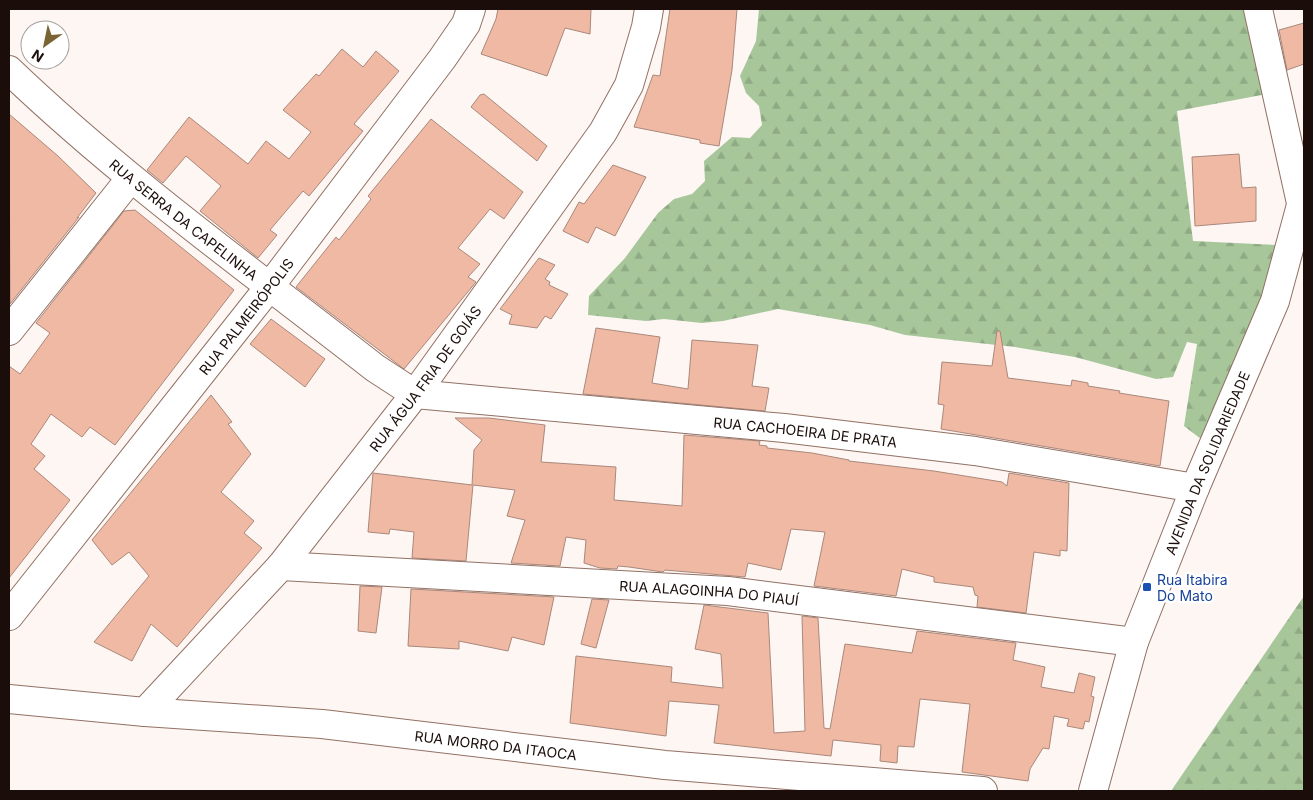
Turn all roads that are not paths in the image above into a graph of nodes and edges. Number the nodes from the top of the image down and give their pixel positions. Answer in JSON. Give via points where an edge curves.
{"nodes":[{"id":1,"x":471,"y":9,"type":"edge"},
{"id":2,"x":649,"y":9,"type":"edge"},
{"id":3,"x":1258,"y":9,"type":"edge"},
{"id":4,"x":9,"y":70,"type":"edge"},
{"id":5,"x":130,"y":179,"type":"junction"},
{"id":6,"x":1303,"y":198,"type":"edge"},
{"id":7,"x":270,"y":286,"type":"junction"},
{"id":8,"x":9,"y":331,"type":"edge"},
{"id":9,"x":414,"y":394,"type":"junction"},
{"id":10,"x":1195,"y":488,"type":"junction"},
{"id":11,"x":281,"y":566,"type":"junction"},
{"id":12,"x":9,"y":616,"type":"edge"},
{"id":13,"x":1134,"y":642,"type":"junction"},
{"id":14,"x":9,"y":699,"type":"edge"},
{"id":15,"x":145,"y":712,"type":"junction"},
{"id":16,"x":983,"y":791,"type":"edge"},
{"id":17,"x":1093,"y":791,"type":"edge"}],
"edges":[{"from":1,"to":7,"type":"street","name":"RUA PALMEIRÓPOLIS","via":[[466,24],[442,59]]},
{"from":2,"to":9,"type":"street","name":"RUA ÁGUA FRIA DE GOIÁS","via":[[629,85],[603,132]]},
{"from":3,"to":6,"type":"street"},
{"from":4,"to":5,"type":"street","name":"RUA SERRA DA CAPELINHA"},
{"from":5,"to":7,"type":"street","name":"RUA SERRA DA CAPELINHA"},
{"from":5,"to":8,"type":"street"},
{"from":6,"to":10,"type":"street","name":"AVENIDA DA SOLIDARIEDADE","via":[[1275,301]]},
{"from":7,"to":9,"type":"street","name":"RUA SERRA DA CAPELINHA","via":[[375,368]]},
{"from":7,"to":12,"type":"street","name":"RUA PALMEIRÓPOLIS"},
{"from":9,"to":10,"type":"street","name":"RUA CACHOEIRA DE PRATA","via":[[766,426],[975,451]]},
{"from":9,"to":11,"type":"street","name":"RUA ÁGUA FRIA DE GOIÁS"},
{"from":10,"to":13,"type":"street","name":"AVENIDA DA SOLIDARIEDADE"},
{"from":11,"to":13,"type":"street","name":"RUA ALAGOINHA DO PIAUÍ","via":[[728,591]]},
{"from":11,"to":15,"type":"street","name":"RUA ÁGUA FRIA DE GOIÁS"},
{"from":13,"to":17,"type":"street","name":"AVENIDA DA SOLIDARIEDADE"},
{"from":14,"to":15,"type":"street","name":"RUA MORRO DA ITAOCA"},
{"from":15,"to":16,"type":"street","name":"RUA MORRO DA ITAOCA","via":[[322,724],[665,765]]}]}
